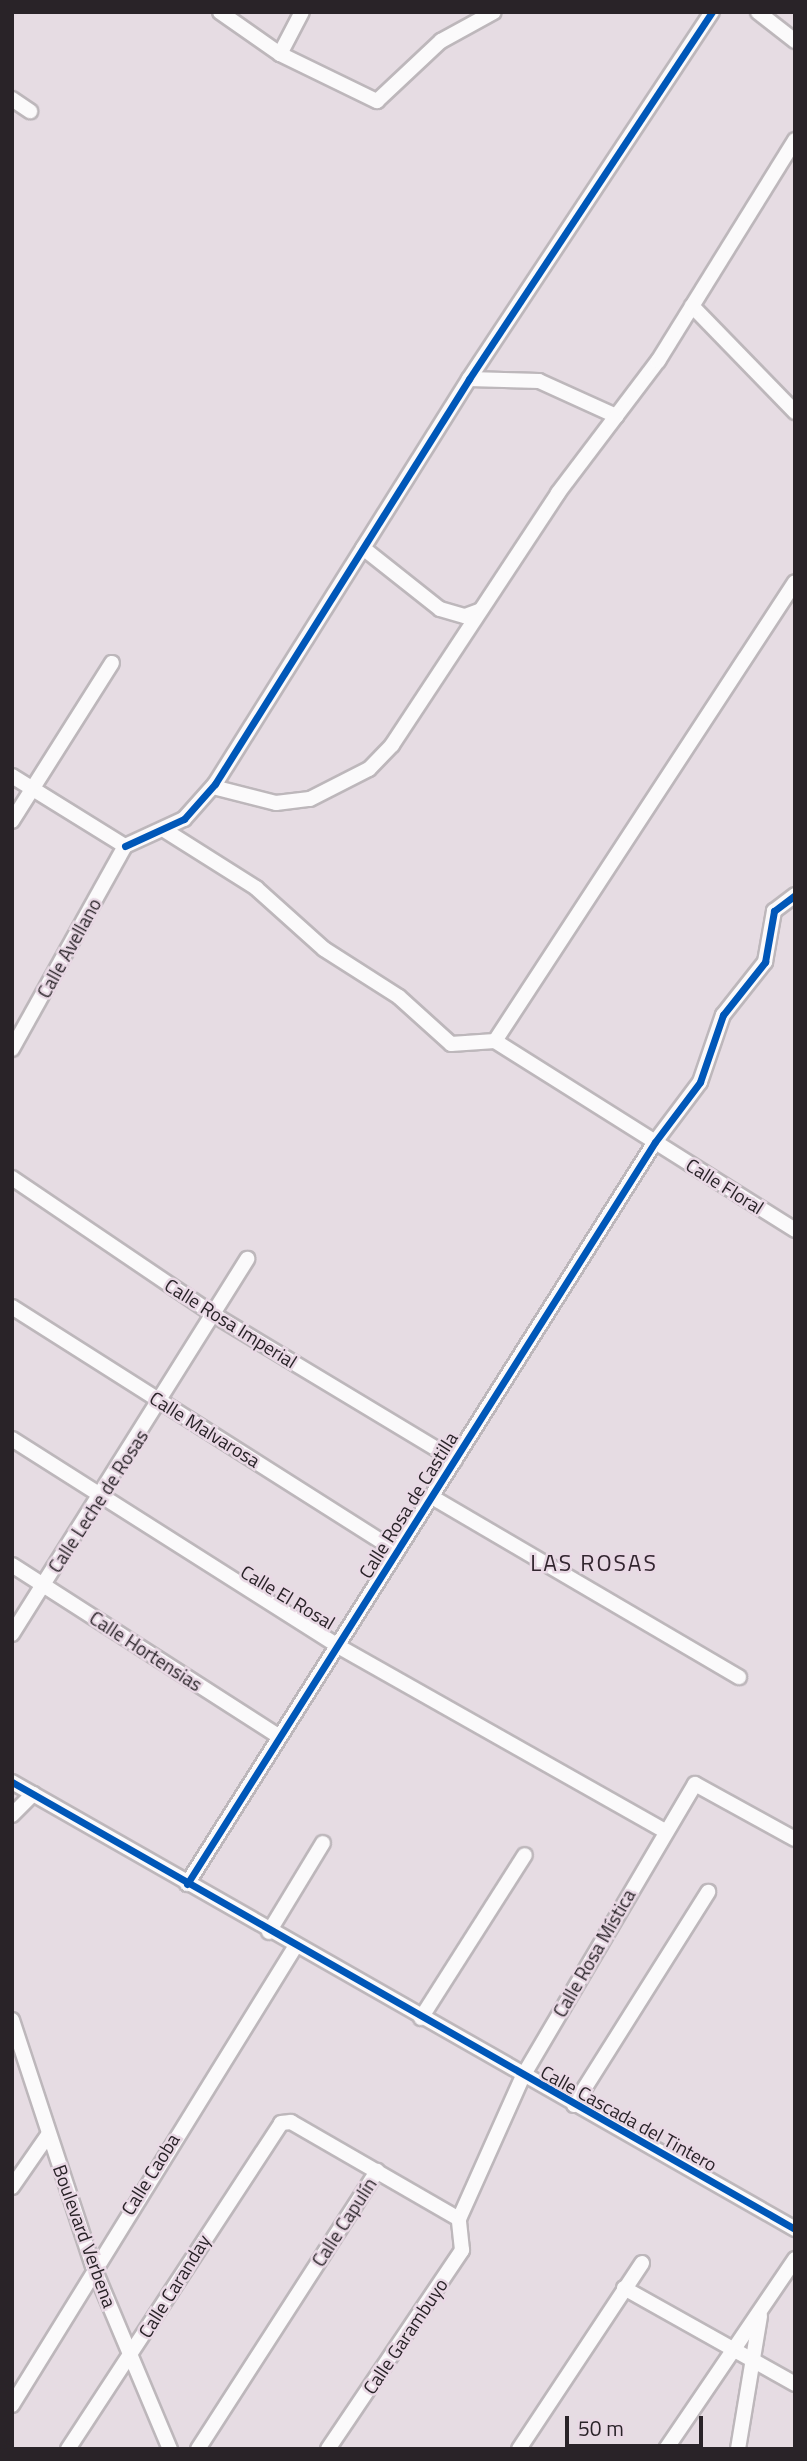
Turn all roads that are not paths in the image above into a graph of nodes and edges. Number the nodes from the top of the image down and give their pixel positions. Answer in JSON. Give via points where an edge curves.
{"nodes":[{"id":1,"x":220,"y":12,"type":"edge"},
{"id":2,"x":302,"y":12,"type":"edge"},
{"id":3,"x":494,"y":12,"type":"edge"},
{"id":4,"x":712,"y":12,"type":"edge"},
{"id":5,"x":758,"y":12,"type":"edge"},
{"id":6,"x":795,"y":41,"type":"edge"},
{"id":7,"x":280,"y":54,"type":"junction"},
{"id":8,"x":12,"y":99,"type":"edge"},
{"id":9,"x":30,"y":111,"type":"dead end"},
{"id":10,"x":795,"y":141,"type":"edge"},
{"id":11,"x":692,"y":306,"type":"junction"},
{"id":12,"x":469,"y":379,"type":"junction"},
{"id":13,"x":795,"y":412,"type":"edge"},
{"id":14,"x":616,"y":416,"type":"junction"},
{"id":15,"x":363,"y":548,"type":"junction"},
{"id":16,"x":795,"y":582,"type":"edge"},
{"id":17,"x":478,"y":611,"type":"junction"},
{"id":18,"x":112,"y":663,"type":"dead end"},
{"id":19,"x":12,"y":776,"type":"edge"},
{"id":20,"x":213,"y":787,"type":"junction"},
{"id":21,"x":33,"y":788,"type":"junction"},
{"id":22,"x":12,"y":821,"type":"edge"},
{"id":23,"x":166,"y":831,"type":"junction"},
{"id":24,"x":125,"y":846,"type":"junction"},
{"id":25,"x":795,"y":895,"type":"edge"},
{"id":26,"x":18,"y":1025,"type":"edge"},
{"id":27,"x":495,"y":1041,"type":"junction"},
{"id":28,"x":12,"y":1049,"type":"edge"},
{"id":29,"x":655,"y":1142,"type":"junction"},
{"id":30,"x":12,"y":1178,"type":"edge"},
{"id":31,"x":795,"y":1230,"type":"edge"},
{"id":32,"x":247,"y":1259,"type":"dead end"},
{"id":33,"x":12,"y":1307,"type":"edge"},
{"id":34,"x":216,"y":1316,"type":"junction"},
{"id":35,"x":161,"y":1401,"type":"junction"},
{"id":36,"x":12,"y":1438,"type":"edge"},
{"id":37,"x":455,"y":1460,"type":"junction"},
{"id":38,"x":432,"y":1497,"type":"junction"},
{"id":39,"x":100,"y":1498,"type":"junction"},
{"id":40,"x":397,"y":1551,"type":"junction"},
{"id":41,"x":12,"y":1565,"type":"edge"},
{"id":42,"x":44,"y":1586,"type":"junction"},
{"id":43,"x":12,"y":1634,"type":"edge"},
{"id":44,"x":338,"y":1646,"type":"junction"},
{"id":45,"x":739,"y":1677,"type":"dead end"},
{"id":46,"x":280,"y":1737,"type":"junction"},
{"id":47,"x":12,"y":1782,"type":"edge"},
{"id":48,"x":33,"y":1794,"type":"junction"},
{"id":49,"x":12,"y":1815,"type":"edge"},
{"id":50,"x":665,"y":1831,"type":"junction"},
{"id":51,"x":795,"y":1839,"type":"edge"},
{"id":52,"x":323,"y":1843,"type":"dead end"},
{"id":53,"x":526,"y":1855,"type":"dead end"},
{"id":54,"x":187,"y":1884,"type":"junction"},
{"id":55,"x":708,"y":1892,"type":"dead end"},
{"id":56,"x":270,"y":1932,"type":"junction"},
{"id":57,"x":295,"y":1947,"type":"junction"},
{"id":58,"x":421,"y":2018,"type":"junction"},
{"id":59,"x":12,"y":2020,"type":"edge"},
{"id":60,"x":523,"y":2076,"type":"junction"},
{"id":61,"x":574,"y":2105,"type":"junction"},
{"id":62,"x":48,"y":2135,"type":"junction"},
{"id":63,"x":377,"y":2171,"type":"junction"},
{"id":64,"x":12,"y":2187,"type":"edge"},
{"id":65,"x":459,"y":2219,"type":"junction"},
{"id":66,"x":795,"y":2229,"type":"edge"},
{"id":67,"x":795,"y":2259,"type":"edge"},
{"id":68,"x":642,"y":2263,"type":"dead end"},
{"id":69,"x":93,"y":2266,"type":"junction"},
{"id":70,"x":624,"y":2288,"type":"junction"},
{"id":71,"x":760,"y":2313,"type":"junction"},
{"id":72,"x":733,"y":2351,"type":"junction"},
{"id":73,"x":130,"y":2356,"type":"junction"},
{"id":74,"x":755,"y":2363,"type":"junction"},
{"id":75,"x":795,"y":2384,"type":"edge"},
{"id":76,"x":12,"y":2405,"type":"edge"},
{"id":77,"x":68,"y":2449,"type":"edge"},
{"id":78,"x":170,"y":2449,"type":"edge"},
{"id":79,"x":198,"y":2449,"type":"edge"},
{"id":80,"x":328,"y":2449,"type":"edge"},
{"id":81,"x":519,"y":2449,"type":"edge"},
{"id":82,"x":666,"y":2449,"type":"edge"},
{"id":83,"x":738,"y":2449,"type":"edge"}],
"edges":[{"from":1,"to":7,"type":"street"},
{"from":2,"to":7,"type":"street"},
{"from":3,"to":7,"type":"street","via":[[441,41],[377,101]]},
{"from":4,"to":12,"type":"street"},
{"from":5,"to":6,"type":"street"},
{"from":8,"to":9,"type":"street"},
{"from":10,"to":11,"type":"street"},
{"from":11,"to":13,"type":"street"},
{"from":11,"to":14,"type":"street"},
{"from":12,"to":14,"type":"street","via":[[539,381]]},
{"from":12,"to":15,"type":"street"},
{"from":14,"to":17,"type":"street"},
{"from":15,"to":17,"type":"street","via":[[440,609],[465,615]]},
{"from":15,"to":20,"type":"street"},
{"from":16,"to":27,"type":"street"},
{"from":17,"to":20,"type":"street","via":[[392,744],[341,788],[276,803]]},
{"from":18,"to":21,"type":"street"},
{"from":19,"to":21,"type":"street"},
{"from":20,"to":23,"type":"street"},
{"from":21,"to":22,"type":"street"},
{"from":21,"to":24,"type":"street"},
{"from":23,"to":24,"type":"street"},
{"from":23,"to":27,"type":"street","via":[[256,888],[324,949],[399,997],[451,1044]]},
{"from":24,"to":26,"type":"street","name":"Calle Avellano"},
{"from":25,"to":29,"type":"street","name":"Calle Rosa de Castilla","via":[[775,911],[765,962],[723,1015],[700,1082]]},
{"from":26,"to":28,"type":"street","name":"Calle Avellano"},
{"from":27,"to":29,"type":"street","name":"Calle Floral"},
{"from":29,"to":31,"type":"street","name":"Calle Floral"},
{"from":29,"to":37,"type":"street","name":"Calle Rosa de Castilla"},
{"from":30,"to":34,"type":"street","name":"Calle Rosa Imperial"},
{"from":32,"to":34,"type":"street","name":"Calle Leche de Rosas"},
{"from":33,"to":35,"type":"street","name":"Calle Malvarosa"},
{"from":34,"to":35,"type":"street","name":"Calle Leche de Rosas"},
{"from":34,"to":37,"type":"street","name":"Calle Rosa Imperial"},
{"from":35,"to":39,"type":"street","name":"Calle Leche de Rosas"},
{"from":35,"to":40,"type":"street","name":"Calle Malvarosa"},
{"from":36,"to":39,"type":"street","name":"Calle El Rosal"},
{"from":37,"to":38,"type":"street","name":"Calle Rosa de Castilla"},
{"from":38,"to":40,"type":"street","name":"Calle Rosa de Castilla"},
{"from":38,"to":45,"type":"street"},
{"from":39,"to":42,"type":"street","name":"Calle Leche de Rosas"},
{"from":39,"to":44,"type":"street","name":"Calle El Rosal"},
{"from":40,"to":44,"type":"street","name":"Calle Rosa de Castilla"},
{"from":41,"to":42,"type":"street","name":"Calle Hortensias"},
{"from":42,"to":43,"type":"street","name":"Calle Leche de Rosas"},
{"from":42,"to":46,"type":"street","name":"Calle Hortensias"},
{"from":44,"to":46,"type":"street","name":"Calle Rosa de Castilla"},
{"from":44,"to":50,"type":"street","name":"Calle El Rosal"},
{"from":46,"to":54,"type":"street","name":"Calle Rosa de Castilla"},
{"from":47,"to":48,"type":"street","name":"Calle Cascada del Tintero"},
{"from":48,"to":49,"type":"street"},
{"from":48,"to":54,"type":"street","name":"Calle Cascada del Tintero"},
{"from":50,"to":51,"type":"street","name":"Calle Rosa Mística","via":[[695,1784]]},
{"from":50,"to":60,"type":"street","name":"Calle Rosa Mística"},
{"from":52,"to":56,"type":"street"},
{"from":53,"to":58,"type":"street"},
{"from":54,"to":56,"type":"street","name":"Calle Cascada del Tintero"},
{"from":55,"to":61,"type":"street"},
{"from":56,"to":57,"type":"street","name":"Calle Cascada del Tintero"},
{"from":57,"to":58,"type":"street","name":"Calle Cascada del Tintero"},
{"from":57,"to":69,"type":"street","name":"Calle Caoba"},
{"from":58,"to":60,"type":"street","name":"Calle Cascada del Tintero"},
{"from":59,"to":62,"type":"street","name":"Boulevard Verbena"},
{"from":60,"to":61,"type":"street","name":"Calle Cascada del Tintero"},
{"from":60,"to":65,"type":"street"},
{"from":61,"to":66,"type":"street","name":"Calle Cascada del Tintero"},
{"from":62,"to":64,"type":"street"},
{"from":62,"to":69,"type":"street","name":"Boulevard Verbena"},
{"from":63,"to":65,"type":"street","name":"Calle Capulín"},
{"from":63,"to":73,"type":"street","name":"Calle Caranday","via":[[291,2122],[281,2123]]},
{"from":63,"to":79,"type":"street","name":"Calle Capulín"},
{"from":65,"to":80,"type":"street","name":"Calle Garambuyo","via":[[462,2250]]},
{"from":67,"to":71,"type":"street"},
{"from":68,"to":70,"type":"street"},
{"from":69,"to":73,"type":"street","name":"Boulevard Verbena"},
{"from":69,"to":76,"type":"street","name":"Calle Caoba"},
{"from":70,"to":72,"type":"street"},
{"from":70,"to":81,"type":"street"},
{"from":71,"to":72,"type":"street"},
{"from":71,"to":74,"type":"street"},
{"from":72,"to":74,"type":"street"},
{"from":72,"to":82,"type":"street"},
{"from":73,"to":77,"type":"street","name":"Calle Caranday"},
{"from":73,"to":78,"type":"street","name":"Boulevard Verbena"},
{"from":74,"to":75,"type":"street"},
{"from":74,"to":83,"type":"street"}]}
